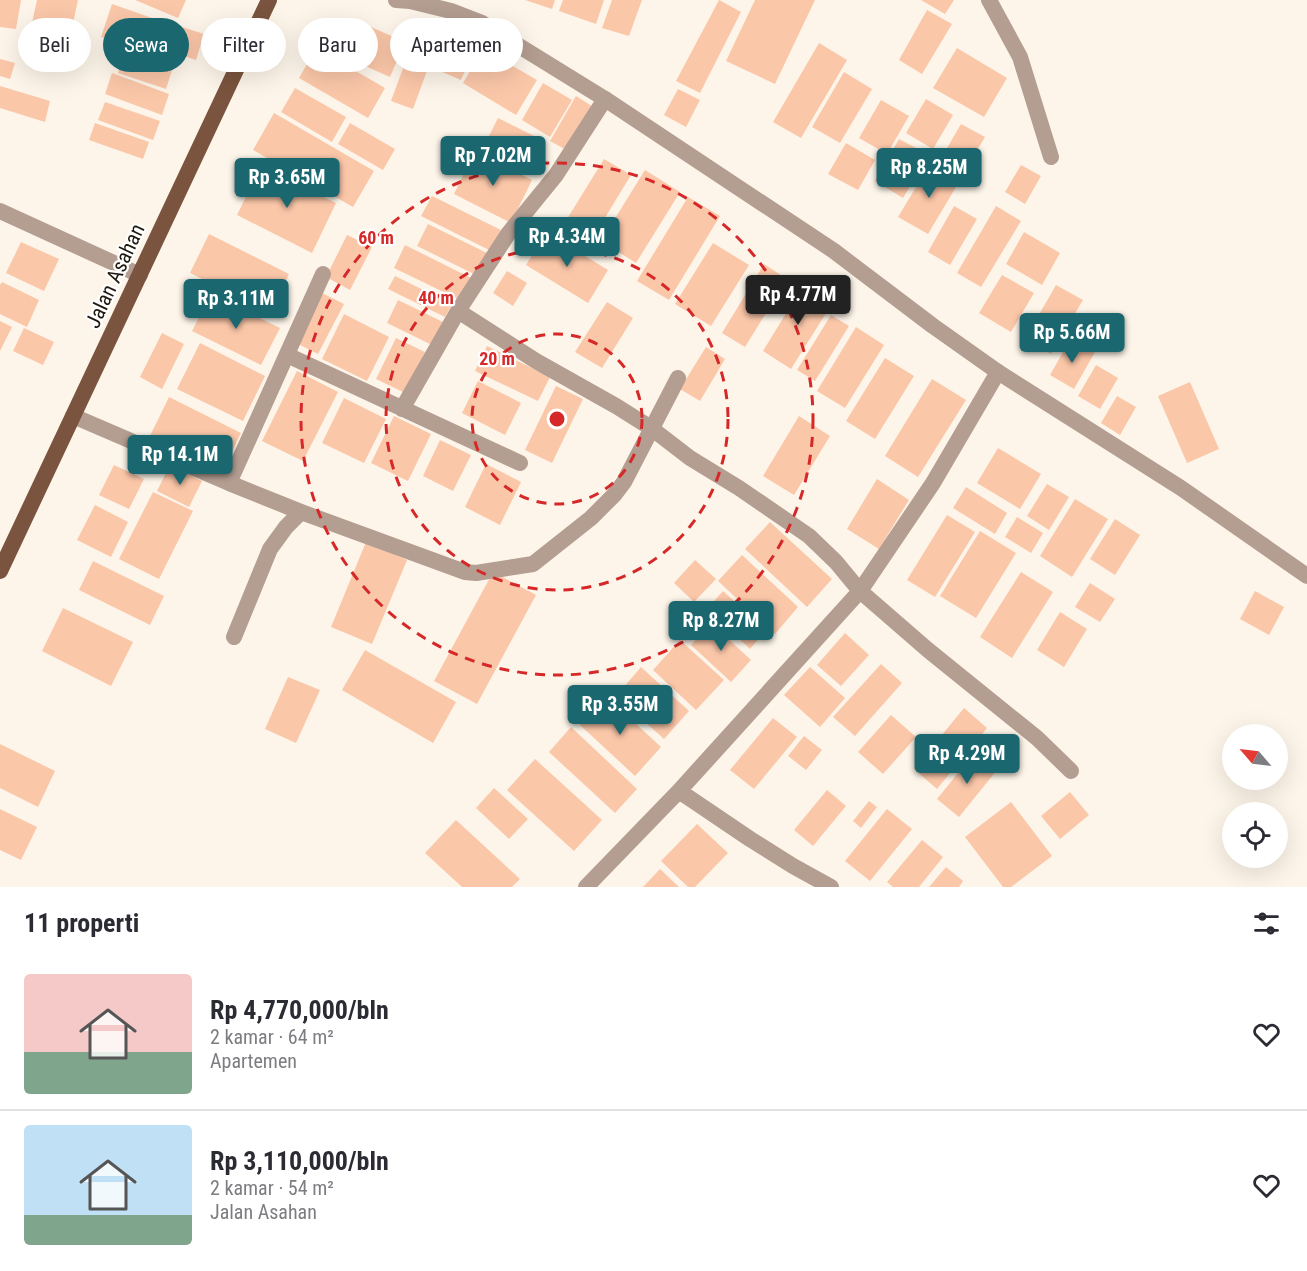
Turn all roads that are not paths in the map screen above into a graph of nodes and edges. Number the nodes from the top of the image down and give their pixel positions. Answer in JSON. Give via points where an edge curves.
{"nodes":[{"id":1,"x":269,"y":0,"type":"edge"},
{"id":2,"x":396,"y":0,"type":"edge"},
{"id":3,"x":989,"y":0,"type":"edge"},
{"id":4,"x":604,"y":99,"type":"junction"},
{"id":5,"x":1051,"y":157,"type":"dead end"},
{"id":6,"x":0,"y":211,"type":"edge"},
{"id":7,"x":323,"y":274,"type":"dead end"},
{"id":8,"x":140,"y":275,"type":"junction"},
{"id":9,"x":458,"y":311,"type":"junction"},
{"id":10,"x":286,"y":355,"type":"junction"},
{"id":11,"x":998,"y":372,"type":"junction"},
{"id":12,"x":678,"y":378,"type":"dead end"},
{"id":13,"x":402,"y":409,"type":"junction"},
{"id":14,"x":73,"y":416,"type":"junction"},
{"id":15,"x":651,"y":428,"type":"junction"},
{"id":16,"x":520,"y":463,"type":"dead end"},
{"id":17,"x":229,"y":483,"type":"junction"},
{"id":18,"x":301,"y":512,"type":"junction"},
{"id":19,"x":0,"y":571,"type":"edge"},
{"id":20,"x":1307,"y":576,"type":"edge"},
{"id":21,"x":860,"y":591,"type":"junction"},
{"id":22,"x":234,"y":637,"type":"dead end"},
{"id":23,"x":1071,"y":771,"type":"dead end"},
{"id":24,"x":679,"y":791,"type":"junction"},
{"id":25,"x":586,"y":887,"type":"edge"},
{"id":26,"x":831,"y":887,"type":"edge"}],
"edges":[{"from":1,"to":8,"type":"main road","name":"Jalan Asahan"},
{"from":2,"to":4,"type":"street","via":[[451,11],[482,23]]},
{"from":3,"to":5,"type":"street","via":[[1020,57]]},
{"from":4,"to":9,"type":"street","via":[[556,175],[508,234]]},
{"from":4,"to":11,"type":"street","via":[[834,251]]},
{"from":6,"to":8,"type":"street"},
{"from":7,"to":10,"type":"street"},
{"from":8,"to":14,"type":"main road","name":"Jalan Asahan"},
{"from":9,"to":13,"type":"street"},
{"from":9,"to":15,"type":"street"},
{"from":10,"to":13,"type":"street"},
{"from":10,"to":17,"type":"street"},
{"from":11,"to":20,"type":"street","via":[[1181,488]]},
{"from":11,"to":21,"type":"street","via":[[933,483]]},
{"from":12,"to":15,"type":"street"},
{"from":13,"to":16,"type":"street"},
{"from":14,"to":17,"type":"street"},
{"from":14,"to":19,"type":"main road","name":"Jalan Asahan"},
{"from":15,"to":18,"type":"street","via":[[615,494],[533,564],[465,572]]},
{"from":15,"to":21,"type":"street","via":[[809,536]]},
{"from":17,"to":18,"type":"street"},
{"from":18,"to":22,"type":"street","via":[[270,549]]},
{"from":21,"to":23,"type":"street","via":[[1037,738]]},
{"from":21,"to":24,"type":"street"},
{"from":24,"to":25,"type":"street"},
{"from":24,"to":26,"type":"street"}]}
